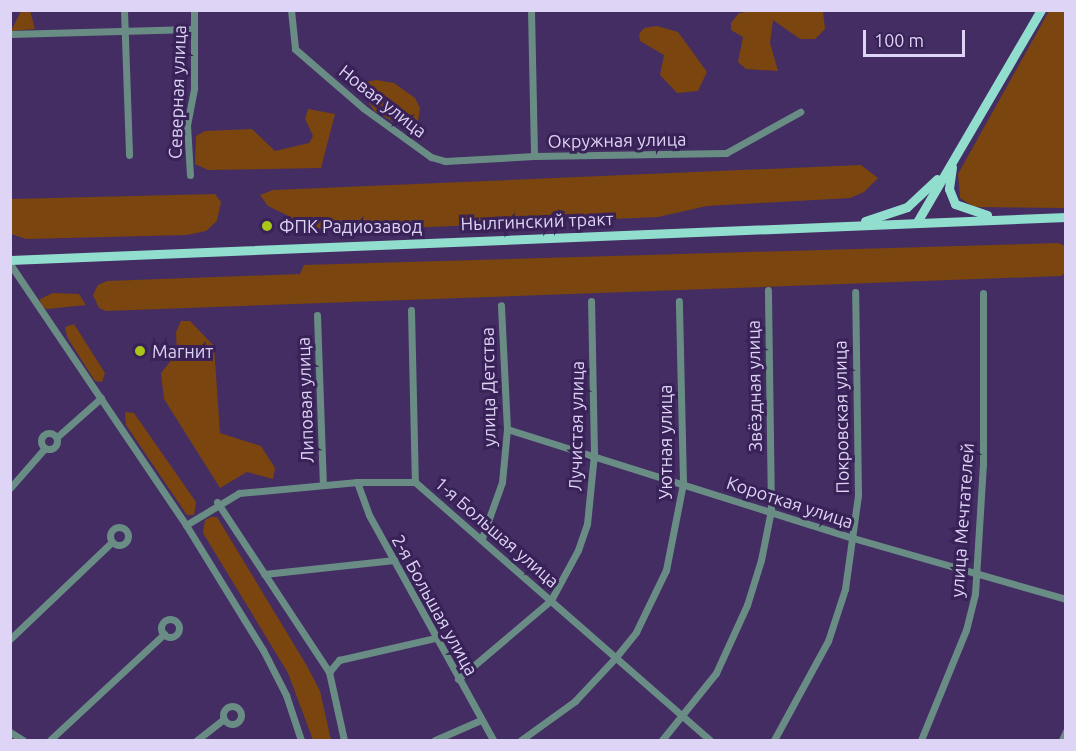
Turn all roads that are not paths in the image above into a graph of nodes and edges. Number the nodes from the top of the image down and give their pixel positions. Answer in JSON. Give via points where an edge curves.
{"nodes":[{"id":1,"x":124,"y":10,"type":"edge"},
{"id":2,"x":194,"y":10,"type":"edge"},
{"id":3,"x":291,"y":10,"type":"edge"},
{"id":4,"x":531,"y":10,"type":"edge"},
{"id":5,"x":1041,"y":10,"type":"edge"},
{"id":6,"x":193,"y":29,"type":"junction"},
{"id":7,"x":124,"y":30,"type":"junction"},
{"id":8,"x":10,"y":34,"type":"edge"},
{"id":9,"x":800,"y":112,"type":"dead end"},
{"id":10,"x":129,"y":155,"type":"dead end"},
{"id":11,"x":534,"y":156,"type":"junction"},
{"id":12,"x":953,"y":159,"type":"junction"},
{"id":13,"x":190,"y":175,"type":"dead end"},
{"id":14,"x":1065,"y":217,"type":"edge"},
{"id":15,"x":1006,"y":219,"type":"junction"},
{"id":16,"x":917,"y":222,"type":"junction"},
{"id":17,"x":854,"y":225,"type":"junction"},
{"id":18,"x":10,"y":262,"type":"edge"},
{"id":19,"x":768,"y":290,"type":"dead end"},
{"id":20,"x":855,"y":292,"type":"dead end"},
{"id":21,"x":983,"y":292,"type":"dead end"},
{"id":22,"x":591,"y":301,"type":"dead end"},
{"id":23,"x":679,"y":301,"type":"dead end"},
{"id":24,"x":501,"y":305,"type":"dead end"},
{"id":25,"x":411,"y":310,"type":"dead end"},
{"id":26,"x":317,"y":315,"type":"dead end"},
{"id":27,"x":101,"y":398,"type":"junction"},
{"id":28,"x":507,"y":429,"type":"junction"},
{"id":29,"x":57,"y":437,"type":"junction"},
{"id":30,"x":45,"y":448,"type":"junction"},
{"id":31,"x":594,"y":454,"type":"junction"},
{"id":32,"x":357,"y":482,"type":"junction"},
{"id":33,"x":415,"y":482,"type":"junction"},
{"id":34,"x":683,"y":483,"type":"junction"},
{"id":35,"x":323,"y":484,"type":"junction"},
{"id":36,"x":10,"y":488,"type":"edge"},
{"id":37,"x":217,"y":502,"type":"junction"},
{"id":38,"x":771,"y":510,"type":"junction"},
{"id":39,"x":186,"y":525,"type":"junction"},
{"id":40,"x":482,"y":537,"type":"junction"},
{"id":41,"x":853,"y":538,"type":"junction"},
{"id":42,"x":112,"y":542,"type":"dead end"},
{"id":43,"x":394,"y":560,"type":"junction"},
{"id":44,"x":264,"y":574,"type":"junction"},
{"id":45,"x":976,"y":574,"type":"junction"},
{"id":46,"x":1065,"y":599,"type":"edge"},
{"id":47,"x":551,"y":600,"type":"junction"},
{"id":48,"x":164,"y":634,"type":"dead end"},
{"id":49,"x":435,"y":638,"type":"junction"},
{"id":50,"x":10,"y":639,"type":"edge"},
{"id":51,"x":616,"y":657,"type":"junction"},
{"id":52,"x":329,"y":672,"type":"junction"},
{"id":53,"x":458,"y":679,"type":"junction"},
{"id":54,"x":684,"y":718,"type":"junction"},
{"id":55,"x":222,"y":720,"type":"dead end"},
{"id":56,"x":481,"y":720,"type":"junction"},
{"id":57,"x":1065,"y":731,"type":"edge"},
{"id":58,"x":10,"y":732,"type":"edge"},
{"id":59,"x":23,"y":741,"type":"edge"},
{"id":60,"x":50,"y":741,"type":"edge"},
{"id":61,"x":197,"y":741,"type":"edge"},
{"id":62,"x":301,"y":741,"type":"edge"},
{"id":63,"x":344,"y":741,"type":"edge"},
{"id":64,"x":435,"y":741,"type":"edge"},
{"id":65,"x":493,"y":741,"type":"edge"},
{"id":66,"x":521,"y":741,"type":"edge"},
{"id":67,"x":662,"y":741,"type":"edge"},
{"id":68,"x":710,"y":741,"type":"edge"},
{"id":69,"x":774,"y":741,"type":"edge"},
{"id":70,"x":921,"y":741,"type":"edge"},
{"id":71,"x":1062,"y":741,"type":"edge"}],
"edges":[{"from":1,"to":7,"type":"street"},
{"from":2,"to":6,"type":"street","name":"Северная улица"},
{"from":3,"to":11,"type":"street","name":"Новая улица","via":[[295,49],[363,108],[431,157],[445,160]]},
{"from":4,"to":11,"type":"street","name":"Окружная улица"},
{"from":5,"to":12,"type":"main road"},
{"from":6,"to":7,"type":"street"},
{"from":6,"to":13,"type":"street","name":"Северная улица","via":[[194,88],[187,125]]},
{"from":7,"to":8,"type":"street"},
{"from":7,"to":10,"type":"street"},
{"from":9,"to":11,"type":"street","name":"Окружная улица","via":[[726,153]]},
{"from":12,"to":15,"type":"main road","via":[[949,189],[955,204],[972,213]]},
{"from":12,"to":16,"type":"main road"},
{"from":12,"to":17,"type":"main road","via":[[907,207]]},
{"from":14,"to":15,"type":"main road","name":"Нылгинский тракт"},
{"from":15,"to":16,"type":"main road","name":"Нылгинский тракт"},
{"from":16,"to":17,"type":"main road","name":"Нылгинский тракт"},
{"from":17,"to":18,"type":"main road","name":"Нылгинский тракт"},
{"from":18,"to":27,"type":"street"},
{"from":19,"to":38,"type":"street","name":"Звёздная улица"},
{"from":20,"to":41,"type":"street","name":"Покровская улица","via":[[858,495]]},
{"from":21,"to":45,"type":"street","name":"улица Мечтателей","via":[[983,464]]},
{"from":22,"to":31,"type":"street","name":"Лучистая улица"},
{"from":23,"to":34,"type":"street","name":"Уютная улица"},
{"from":24,"to":28,"type":"street","name":"улица Детства"},
{"from":25,"to":33,"type":"street"},
{"from":26,"to":35,"type":"street","name":"Липовая улица"},
{"from":27,"to":29,"type":"street"},
{"from":27,"to":39,"type":"street"},
{"from":28,"to":31,"type":"street","name":"Короткая улица"},
{"from":28,"to":40,"type":"street","name":"улица Детства","via":[[502,482]]},
{"from":29,"to":30,"type":"street","via":[[55,447]]},
{"from":29,"to":30,"type":"street","via":[[45,434],[41,441]]},
{"from":30,"to":36,"type":"street"},
{"from":31,"to":34,"type":"street","name":"Короткая улица"},
{"from":31,"to":47,"type":"street","name":"Лучистая улица","via":[[587,524]]},
{"from":32,"to":33,"type":"street","name":"1-я Большая улица"},
{"from":32,"to":35,"type":"street","name":"1-я Большая улица"},
{"from":32,"to":43,"type":"street","name":"2-я Большая улица"},
{"from":33,"to":40,"type":"street","name":"1-я Большая улица"},
{"from":34,"to":38,"type":"street","name":"Короткая улица"},
{"from":34,"to":51,"type":"street","name":"Уютная улица","via":[[666,570],[636,632]]},
{"from":35,"to":37,"type":"street","name":"1-я Большая улица","via":[[239,493]]},
{"from":37,"to":39,"type":"street","name":"1-я Большая улица"},
{"from":37,"to":44,"type":"street"},
{"from":38,"to":41,"type":"street","name":"Короткая улица"},
{"from":38,"to":54,"type":"street","name":"Звёздная улица","via":[[760,560],[734,636],[716,673]]},
{"from":39,"to":62,"type":"street","via":[[263,650],[286,695]]},
{"from":40,"to":47,"type":"street","name":"1-я Большая улица"},
{"from":41,"to":45,"type":"street","name":"Короткая улица"},
{"from":41,"to":69,"type":"street","name":"Покровская улица","via":[[845,589],[828,641]]},
{"from":42,"to":50,"type":"street"},
{"from":43,"to":44,"type":"street"},
{"from":43,"to":49,"type":"street","name":"2-я Большая улица"},
{"from":44,"to":52,"type":"street"},
{"from":45,"to":46,"type":"street","name":"Короткая улица"},
{"from":45,"to":70,"type":"street","name":"улица Мечтателей","via":[[966,630]]},
{"from":47,"to":51,"type":"street","name":"1-я Большая улица"},
{"from":47,"to":53,"type":"street","name":"Лучистая улица"},
{"from":48,"to":60,"type":"street"},
{"from":49,"to":52,"type":"street","via":[[339,660]]},
{"from":49,"to":53,"type":"street","name":"2-я Большая улица"},
{"from":51,"to":54,"type":"street","name":"1-я Большая улица"},
{"from":51,"to":66,"type":"street","name":"Уютная улица","via":[[575,701]]},
{"from":52,"to":63,"type":"street"},
{"from":53,"to":56,"type":"street","name":"2-я Большая улица"},
{"from":54,"to":67,"type":"street","name":"Звёздная улица"},
{"from":54,"to":68,"type":"street","name":"1-я Большая улица"},
{"from":55,"to":61,"type":"street"},
{"from":56,"to":64,"type":"street"},
{"from":56,"to":65,"type":"street","name":"2-я Большая улица"},
{"from":57,"to":71,"type":"street"},
{"from":58,"to":59,"type":"street"}]}
